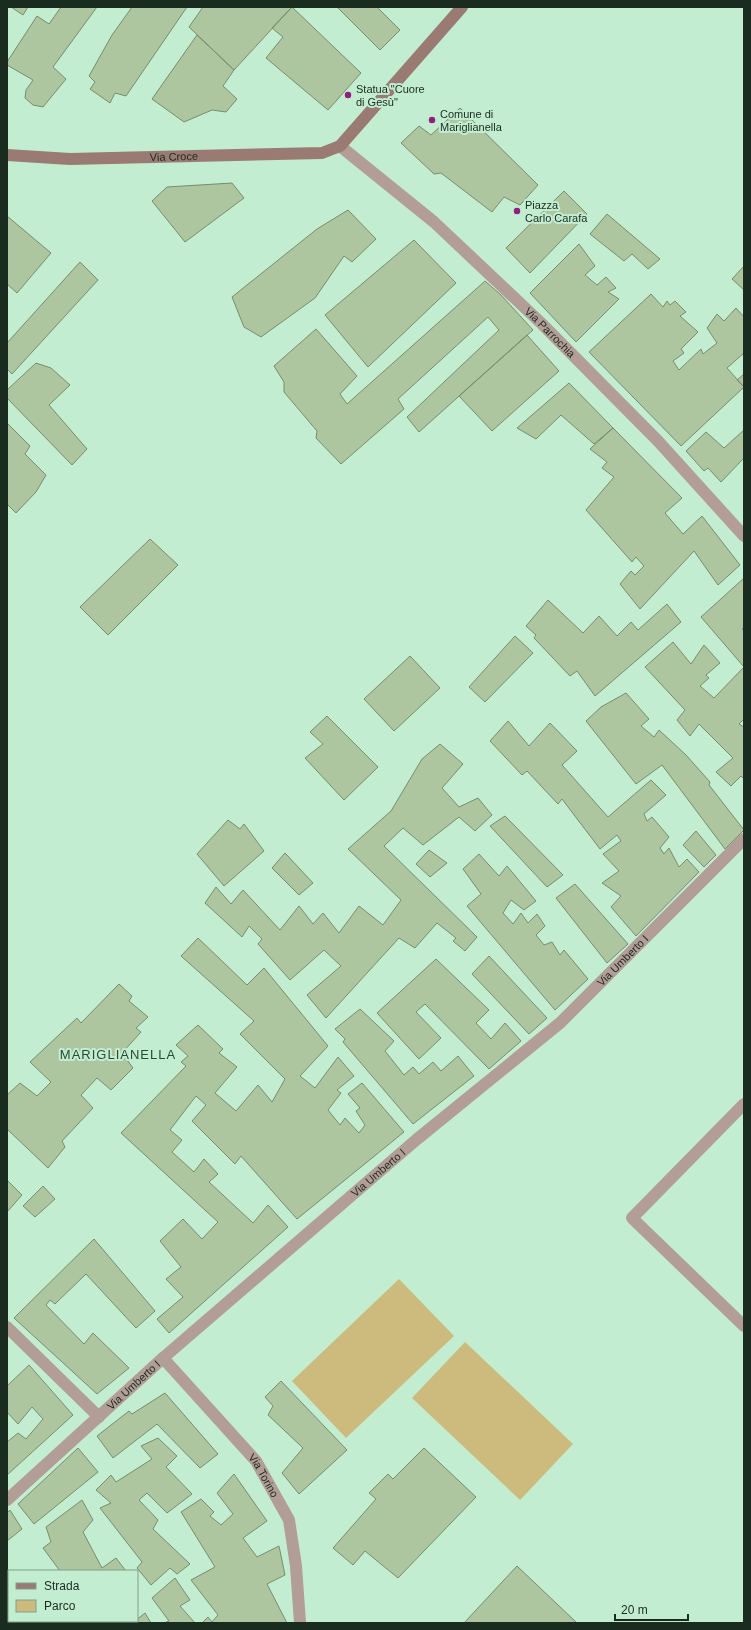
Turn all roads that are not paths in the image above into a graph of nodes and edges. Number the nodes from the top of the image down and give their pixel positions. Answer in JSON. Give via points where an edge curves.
{"nodes":[{"id":1,"x":462,"y":7,"type":"edge"},
{"id":2,"x":340,"y":146,"type":"junction"},
{"id":3,"x":7,"y":155,"type":"edge"},
{"id":4,"x":744,"y":536,"type":"edge"},
{"id":5,"x":744,"y":839,"type":"edge"},
{"id":6,"x":744,"y":1104,"type":"edge"},
{"id":7,"x":744,"y":1326,"type":"edge"},
{"id":8,"x":7,"y":1327,"type":"edge"},
{"id":9,"x":163,"y":1358,"type":"junction"},
{"id":10,"x":99,"y":1417,"type":"junction"},
{"id":11,"x":7,"y":1500,"type":"edge"},
{"id":12,"x":300,"y":1623,"type":"edge"}],
"edges":[{"from":1,"to":2,"type":"street"},
{"from":2,"to":3,"type":"street","name":"Via Croce","via":[[322,153],[301,154],[70,159]]},
{"from":2,"to":4,"type":"street","name":"Via Parrochia","via":[[434,222],[541,323],[658,441]]},
{"from":5,"to":9,"type":"street","name":"Via Umberto I","via":[[560,1023],[416,1140]]},
{"from":6,"to":7,"type":"street","via":[[632,1218]]},
{"from":8,"to":10,"type":"street"},
{"from":9,"to":10,"type":"street","name":"Via Umberto I"},
{"from":9,"to":12,"type":"street","name":"Via Torino","via":[[256,1461],[289,1520],[296,1566]]},
{"from":10,"to":11,"type":"street","name":"Via Umberto I"}]}
